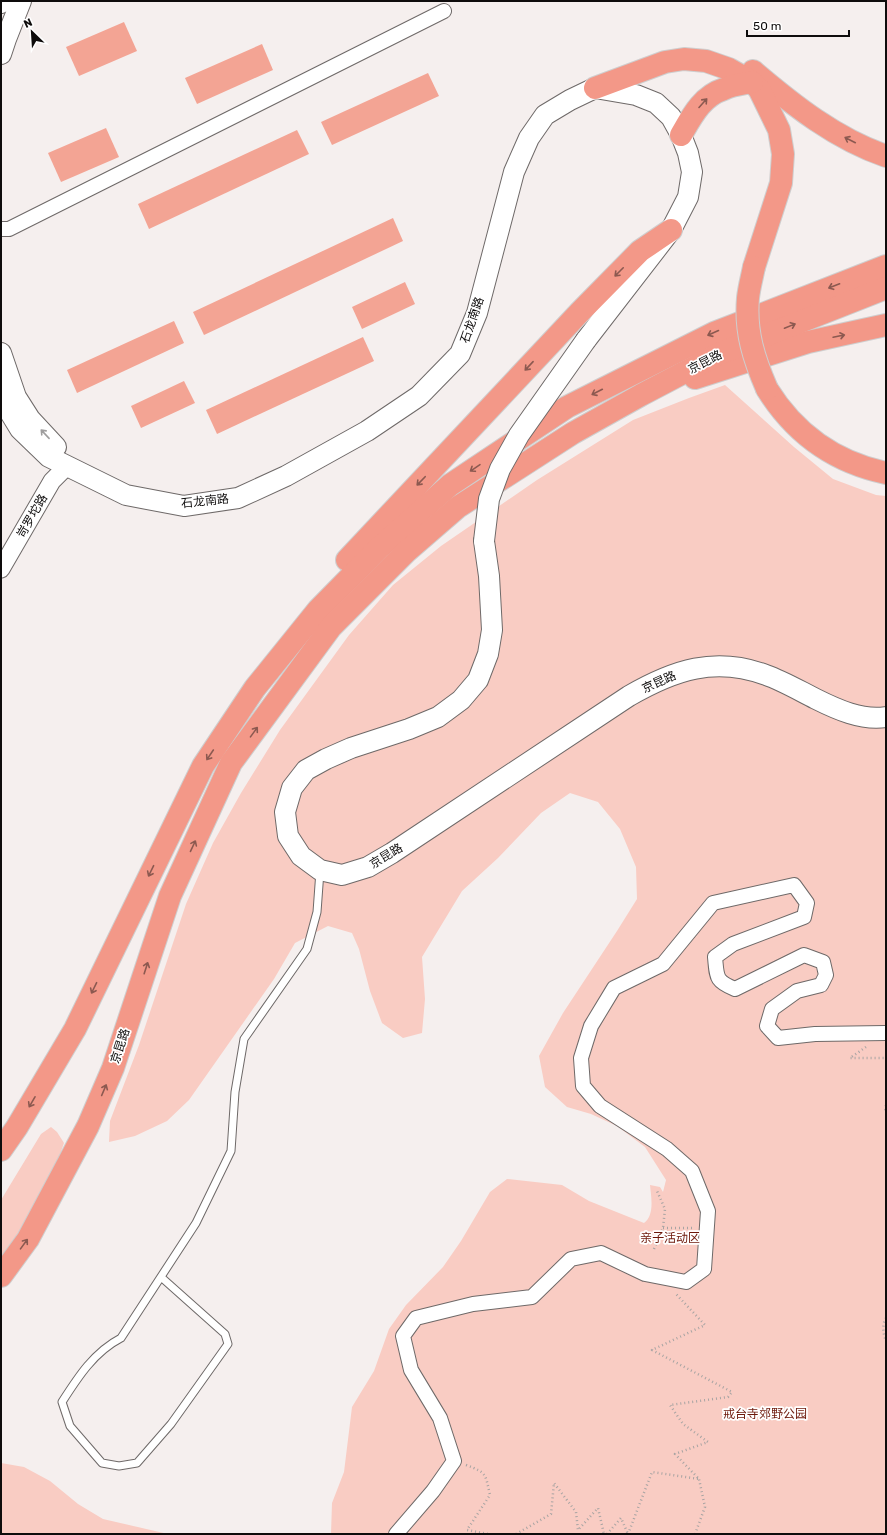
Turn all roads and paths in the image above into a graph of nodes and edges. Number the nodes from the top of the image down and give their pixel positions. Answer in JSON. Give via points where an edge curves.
{"nodes":[{"id":1,"x":21,"y":1,"type":"edge"},
{"id":2,"x":444,"y":11,"type":"dead end"},
{"id":3,"x":1,"y":54,"type":"edge"},
{"id":4,"x":758,"y":81,"type":"junction"},
{"id":5,"x":595,"y":88,"type":"junction"},
{"id":6,"x":681,"y":135,"type":"junction"},
{"id":7,"x":886,"y":156,"type":"edge"},
{"id":8,"x":1,"y":229,"type":"edge"},
{"id":9,"x":671,"y":230,"type":"junction"},
{"id":10,"x":886,"y":266,"type":"edge"},
{"id":11,"x":886,"y":288,"type":"edge"},
{"id":12,"x":886,"y":326,"type":"edge"},
{"id":13,"x":1,"y":353,"type":"edge"},
{"id":14,"x":772,"y":386,"type":"junction"},
{"id":15,"x":1,"y":394,"type":"edge"},
{"id":16,"x":641,"y":395,"type":"junction"},
{"id":17,"x":886,"y":461,"type":"edge"},
{"id":18,"x":67,"y":466,"type":"junction"},
{"id":19,"x":886,"y":473,"type":"edge"},
{"id":20,"x":1,"y":570,"type":"edge"},
{"id":21,"x":256,"y":688,"type":"junction"},
{"id":22,"x":886,"y":717,"type":"edge"},
{"id":23,"x":320,"y":870,"type":"junction"},
{"id":24,"x":885,"y":1033,"type":"edge"},
{"id":25,"x":886,"y":1058,"type":"edge"},
{"id":26,"x":886,"y":1106,"type":"edge"},
{"id":27,"x":886,"y":1110,"type":"edge"},
{"id":28,"x":1,"y":1150,"type":"edge"},
{"id":29,"x":657,"y":1191,"type":"dead end"},
{"id":30,"x":707,"y":1227,"type":"junction"},
{"id":31,"x":663,"y":1228,"type":"junction"},
{"id":32,"x":654,"y":1249,"type":"dead end"},
{"id":33,"x":1,"y":1276,"type":"edge"},
{"id":34,"x":161,"y":1276,"type":"junction"},
{"id":35,"x":660,"y":1277,"type":"junction"},
{"id":36,"x":886,"y":1318,"type":"edge"},
{"id":37,"x":886,"y":1341,"type":"edge"},
{"id":38,"x":454,"y":1461,"type":"junction"},
{"id":39,"x":699,"y":1480,"type":"junction"},
{"id":40,"x":396,"y":1534,"type":"edge"},
{"id":41,"x":488,"y":1534,"type":"edge"},
{"id":42,"x":516,"y":1534,"type":"edge"},
{"id":43,"x":604,"y":1534,"type":"edge"},
{"id":44,"x":607,"y":1534,"type":"edge"},
{"id":45,"x":628,"y":1534,"type":"edge"},
{"id":46,"x":695,"y":1534,"type":"edge"}],
"edges":[{"from":1,"to":3,"type":"main road"},
{"from":2,"to":8,"type":"street","via":[[10,229]]},
{"from":4,"to":5,"type":"highway","via":[[752,70],[736,60],[706,50],[685,47],[662,50],[627,62]]},
{"from":6,"to":4,"type":"highway","one_way":true,"via":[[693,113],[707,98],[723,89]]},
{"from":7,"to":4,"type":"highway","one_way":true,"via":[[842,136]]},
{"from":4,"to":14,"type":"highway","bridge":true,"via":[[758,89],[779,130],[783,154],[781,183],[760,269],[748,298],[748,333],[756,363]]},
{"from":5,"to":6,"type":"main road","via":[[636,95],[656,102],[671,117]]},
{"from":5,"to":18,"type":"main road","name":"石龙南路","via":[[545,115],[530,138],[514,172],[477,313],[460,354],[419,396],[354,438],[286,476],[238,498],[184,506],[126,495]]},
{"from":6,"to":9,"type":"main road","via":[[692,172],[688,197]]},
{"from":9,"to":21,"type":"highway","one_way":true,"via":[[640,251],[579,313],[308,602],[264,657]]},
{"from":9,"to":23,"type":"main road","name":"京昆路","bridge":true,"via":[[586,340],[519,435],[500,469],[489,499],[484,541],[492,630],[488,654],[478,680],[461,700],[438,717],[326,759],[306,770],[292,788],[285,812],[288,836],[301,856]]},
{"from":10,"to":21,"type":"highway","name":"京昆路","one_way":true,"via":[[707,336],[567,407],[450,485],[379,548],[318,610]]},
{"from":16,"to":11,"type":"highway","name":"京昆路","one_way":true,"via":[[721,353]]},
{"from":16,"to":12,"type":"highway","one_way":true,"via":[[808,342]]},
{"from":18,"to":13,"type":"main road","one_way":true,"via":[[55,446],[30,419],[16,397]]},
{"from":14,"to":17,"type":"highway","via":[[821,434],[852,451]]},
{"from":14,"to":19,"type":"highway","via":[[785,415],[814,442],[848,462]]},
{"from":15,"to":18,"type":"main road","name":"石龙南路","via":[[20,429],[49,457]]},
{"from":33,"to":16,"type":"highway","name":"京昆路","one_way":true,"via":[[28,1239],[88,1126],[113,1068],[170,896],[231,763],[331,627],[406,552],[458,507],[573,433]]},
{"from":18,"to":20,"type":"street","name":"岢罗坨路","via":[[52,481]]},
{"from":21,"to":28,"type":"highway","name":"京昆路","one_way":true,"via":[[203,766],[75,1029]]},
{"from":22,"to":23,"type":"main road","name":"京昆路","via":[[869,717],[847,712],[766,675],[745,669],[688,669],[652,683],[629,696],[368,867],[342,874]]},
{"from":23,"to":34,"type":"lane","via":[[317,912],[307,949],[244,1039],[235,1092],[231,1151],[196,1223]]},
{"from":24,"to":25,"type":"path","via":[[850,1058]]},
{"from":24,"to":30,"type":"street","via":[[815,1034],[778,1038],[767,1026],[772,1009],[797,991],[821,985],[826,974],[823,962],[804,955],[735,989],[723,984],[717,977],[715,957],[732,944],[804,917],[807,903],[794,885],[714,903],[663,964],[614,988],[591,1026],[581,1058],[582,1086],[600,1106],[667,1149],[692,1171],[708,1211]]},
{"from":26,"to":27,"type":"path"},
{"from":29,"to":31,"type":"path","via":[[665,1210]]},
{"from":30,"to":31,"type":"path"},
{"from":30,"to":35,"type":"street","via":[[704,1269],[686,1282]]},
{"from":31,"to":32,"type":"path"},
{"from":34,"to":34,"type":"lane","via":[[225,1334],[228,1344],[171,1424],[137,1463],[119,1466],[102,1463],[70,1426],[62,1402],[85,1367],[109,1344],[121,1338]]},
{"from":35,"to":38,"type":"street","via":[[645,1274],[601,1253],[572,1259],[532,1297],[473,1304],[416,1318],[403,1336],[410,1370],[440,1418]]},
{"from":35,"to":39,"type":"path","via":[[704,1325],[652,1350],[732,1392],[728,1397],[670,1405],[683,1424],[708,1442],[675,1454]]},
{"from":36,"to":37,"type":"path","via":[[883,1322]]},
{"from":38,"to":40,"type":"street","via":[[433,1492]]},
{"from":38,"to":41,"type":"path","via":[[481,1471],[486,1476],[490,1495],[467,1530]]},
{"from":39,"to":45,"type":"path","via":[[652,1472]]},
{"from":39,"to":46,"type":"path","via":[[705,1507]]},
{"from":42,"to":43,"type":"path","via":[[551,1514],[554,1483],[576,1512],[578,1530],[598,1508]]},
{"from":44,"to":45,"type":"path","via":[[621,1518]]}]}
